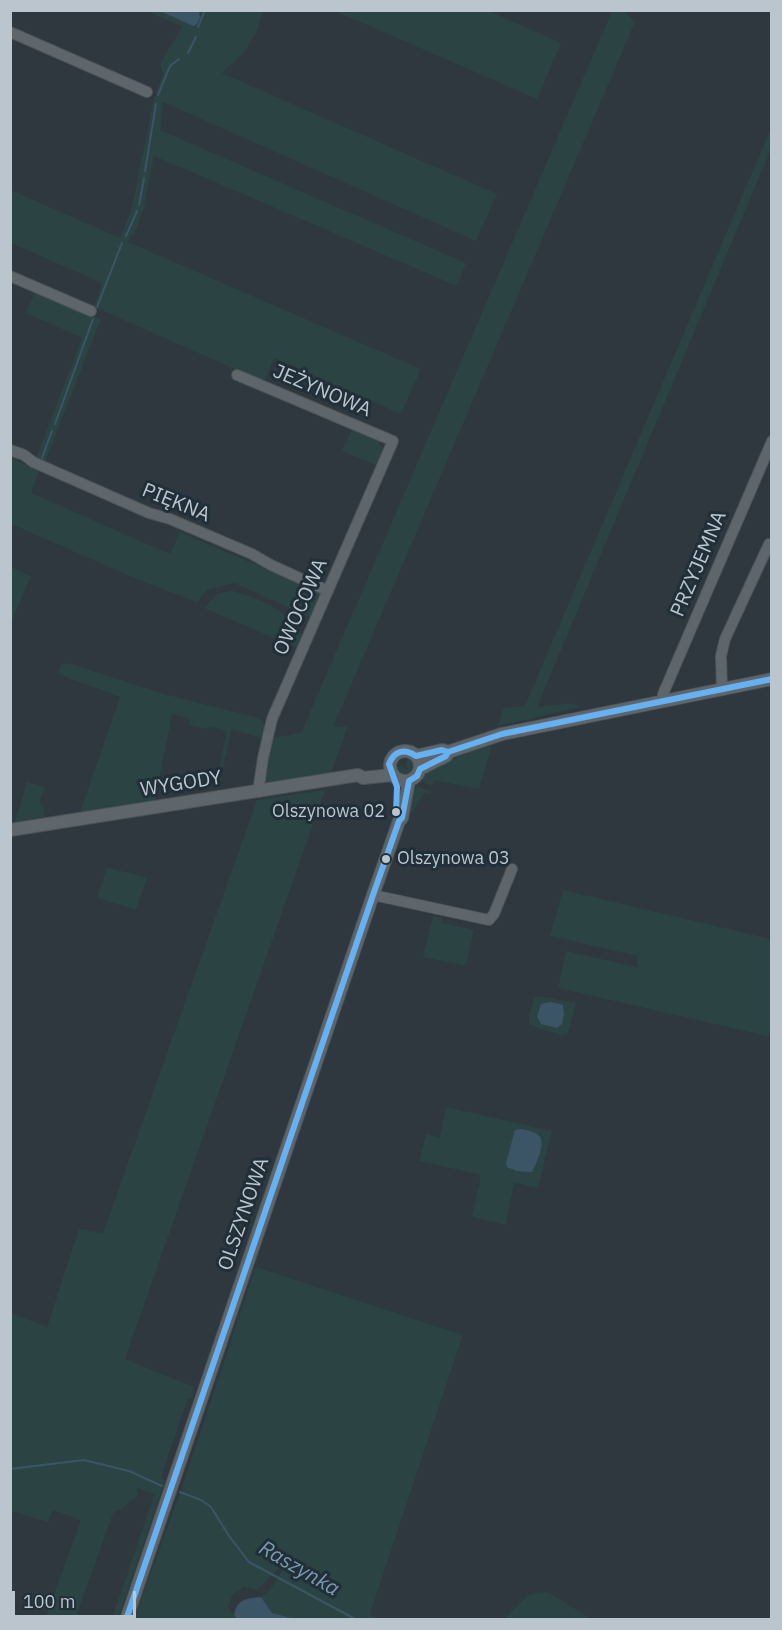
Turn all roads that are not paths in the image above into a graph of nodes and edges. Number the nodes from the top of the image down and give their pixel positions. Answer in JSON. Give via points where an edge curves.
{"nodes":[{"id":1,"x":10,"y":32,"type":"edge"},
{"id":2,"x":147,"y":92,"type":"dead end"},
{"id":3,"x":10,"y":276,"type":"edge"},
{"id":4,"x":91,"y":311,"type":"dead end"},
{"id":5,"x":237,"y":375,"type":"dead end"},
{"id":6,"x":393,"y":441,"type":"joint"},
{"id":7,"x":771,"y":441,"type":"edge"},
{"id":8,"x":10,"y":450,"type":"edge"},
{"id":9,"x":769,"y":544,"type":"dead end"},
{"id":10,"x":328,"y":591,"type":"junction"},
{"id":11,"x":771,"y":679,"type":"edge"},
{"id":12,"x":722,"y":690,"type":"junction"},
{"id":13,"x":659,"y":702,"type":"junction"},
{"id":14,"x":448,"y":752,"type":"junction"},
{"id":15,"x":416,"y":756,"type":"junction"},
{"id":16,"x":390,"y":760,"type":"junction"},
{"id":17,"x":420,"y":769,"type":"junction"},
{"id":18,"x":358,"y":776,"type":"junction"},
{"id":19,"x":394,"y":777,"type":"junction"},
{"id":20,"x":409,"y":781,"type":"junction"},
{"id":21,"x":258,"y":792,"type":"junction"},
{"id":22,"x":399,"y":821,"type":"junction"},
{"id":23,"x":10,"y":830,"type":"edge"},
{"id":24,"x":512,"y":869,"type":"dead end"},
{"id":25,"x":373,"y":895,"type":"junction"},
{"id":26,"x":126,"y":1620,"type":"edge"}],
"edges":[{"from":1,"to":2,"type":"street"},
{"from":3,"to":4,"type":"street"},
{"from":5,"to":6,"type":"street","name":"JEŻYNOWA"},
{"from":6,"to":10,"type":"street","name":"OWOCOWA"},
{"from":7,"to":13,"type":"street","name":"PRZYJEMNA"},
{"from":8,"to":10,"type":"street","name":"PIĘKNA","via":[[252,554]]},
{"from":9,"to":12,"type":"street","via":[[725,639]]},
{"from":10,"to":21,"type":"street","name":"OWOCOWA","via":[[272,719]]},
{"from":11,"to":12,"type":"street"},
{"from":12,"to":13,"type":"street"},
{"from":13,"to":14,"type":"street","via":[[494,736]]},
{"from":14,"to":15,"type":"street"},
{"from":14,"to":17,"type":"street"},
{"from":15,"to":16,"type":"street","via":[[403,751]]},
{"from":15,"to":17,"type":"street"},
{"from":16,"to":18,"type":"street","name":"WYGODY","via":[[361,771]]},
{"from":16,"to":19,"type":"street"},
{"from":17,"to":20,"type":"street"},
{"from":18,"to":19,"type":"street","name":"WYGODY"},
{"from":18,"to":21,"type":"street","name":"WYGODY"},
{"from":19,"to":20,"type":"street"},
{"from":19,"to":22,"type":"street","name":"OLSZYNOWA"},
{"from":20,"to":22,"type":"street","name":"OLSZYNOWA"},
{"from":21,"to":23,"type":"street","name":"WYGODY"},
{"from":22,"to":25,"type":"street","name":"OLSZYNOWA"},
{"from":24,"to":25,"type":"street","via":[[489,920]]},
{"from":25,"to":26,"type":"street","name":"OLSZYNOWA"}]}
